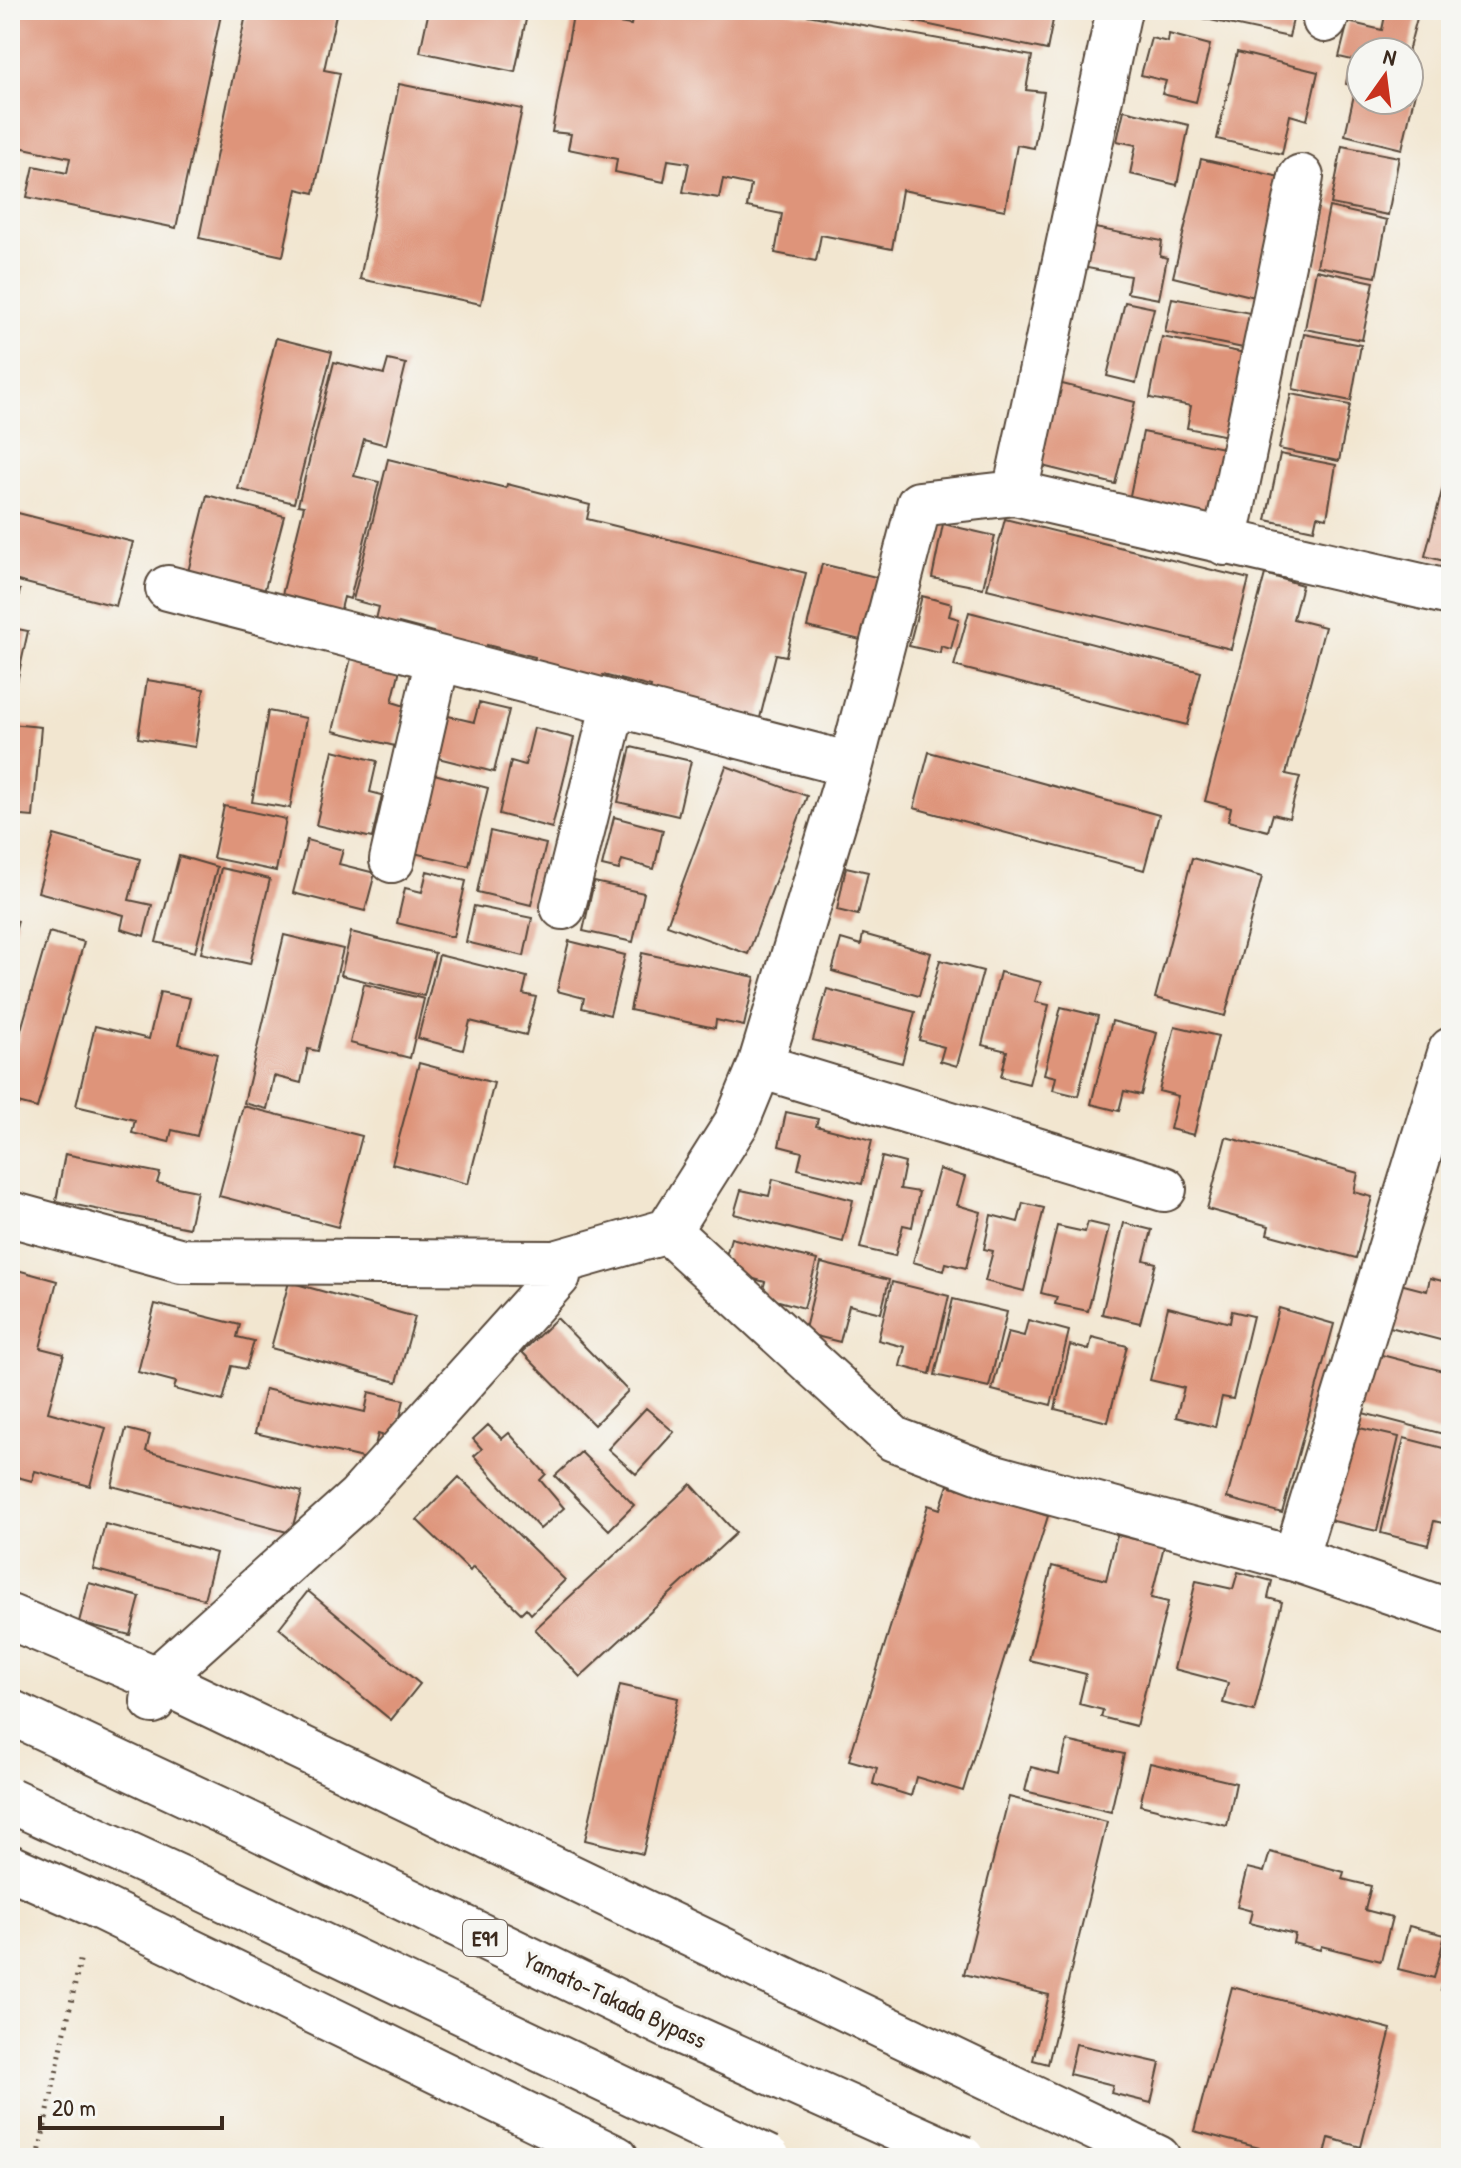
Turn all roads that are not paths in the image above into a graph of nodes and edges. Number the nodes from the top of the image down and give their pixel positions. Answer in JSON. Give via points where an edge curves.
{"nodes":[{"id":1,"x":1119,"y":10,"type":"edge"},
{"id":2,"x":1301,"y":177,"type":"dead end"},
{"id":3,"x":1015,"y":493,"type":"junction"},
{"id":4,"x":1225,"y":543,"type":"junction"},
{"id":5,"x":168,"y":588,"type":"dead end"},
{"id":6,"x":1451,"y":593,"type":"edge"},
{"id":7,"x":438,"y":658,"type":"junction"},
{"id":8,"x":614,"y":703,"type":"junction"},
{"id":9,"x":851,"y":765,"type":"junction"},
{"id":10,"x":392,"y":860,"type":"dead end"},
{"id":11,"x":563,"y":907,"type":"dead end"},
{"id":12,"x":1451,"y":1050,"type":"edge"},
{"id":13,"x":760,"y":1066,"type":"junction"},
{"id":14,"x":1164,"y":1189,"type":"dead end"},
{"id":15,"x":10,"y":1214,"type":"edge"},
{"id":16,"x":668,"y":1231,"type":"junction"},
{"id":17,"x":555,"y":1263,"type":"junction"},
{"id":18,"x":1295,"y":1559,"type":"junction"},
{"id":19,"x":1451,"y":1612,"type":"edge"},
{"id":20,"x":10,"y":1617,"type":"edge"},
{"id":21,"x":155,"y":1690,"type":"junction"},
{"id":22,"x":10,"y":1712,"type":"edge"},
{"id":23,"x":10,"y":1800,"type":"edge"},
{"id":24,"x":10,"y":1867,"type":"edge"},
{"id":25,"x":616,"y":2158,"type":"edge"},
{"id":26,"x":768,"y":2158,"type":"edge"},
{"id":27,"x":962,"y":2158,"type":"edge"},
{"id":28,"x":1158,"y":2158,"type":"edge"}],
"edges":[{"from":1,"to":3,"type":"main road"},
{"from":2,"to":4,"type":"main road"},
{"from":3,"to":4,"type":"main road"},
{"from":3,"to":9,"type":"main road","via":[[919,504]]},
{"from":4,"to":6,"type":"main road"},
{"from":5,"to":7,"type":"main road"},
{"from":7,"to":8,"type":"main road"},
{"from":7,"to":10,"type":"main road"},
{"from":8,"to":9,"type":"main road"},
{"from":8,"to":11,"type":"main road"},
{"from":9,"to":13,"type":"main road"},
{"from":12,"to":18,"type":"main road"},
{"from":13,"to":14,"type":"main road"},
{"from":13,"to":16,"type":"main road","via":[[737,1122]]},
{"from":15,"to":17,"type":"main road","via":[[182,1261]]},
{"from":16,"to":17,"type":"main road"},
{"from":16,"to":18,"type":"main road","via":[[894,1439],[991,1476]]},
{"from":17,"to":21,"type":"main road","via":[[558,1276],[359,1497]]},
{"from":18,"to":19,"type":"main road"},
{"from":20,"to":21,"type":"main road"},
{"from":21,"to":28,"type":"main road"},
{"from":22,"to":27,"type":"main road","name":"Yamato-Takada Bypass","number":"E91","bridge":true,"via":[[670,2027]]},
{"from":23,"to":26,"type":"main road","bridge":true},
{"from":24,"to":25,"type":"main road"}]}
